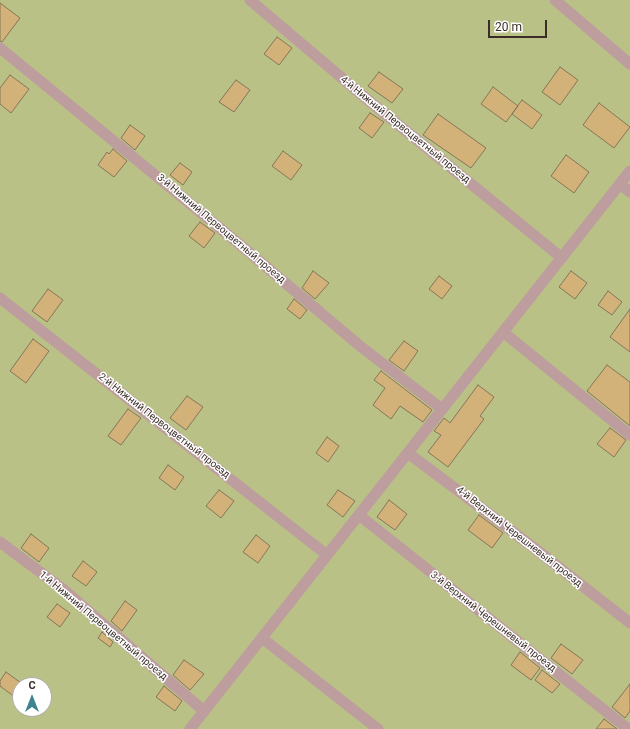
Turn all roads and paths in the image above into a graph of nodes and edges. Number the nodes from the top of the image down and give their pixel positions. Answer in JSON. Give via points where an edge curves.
{"nodes":[{"id":1,"x":250,"y":0,"type":"edge"},
{"id":2,"x":555,"y":0,"type":"edge"},
{"id":3,"x":0,"y":48,"type":"edge"},
{"id":4,"x":630,"y":64,"type":"edge"},
{"id":5,"x":630,"y":171,"type":"edge"},
{"id":6,"x":620,"y":184,"type":"junction"},
{"id":7,"x":630,"y":192,"type":"edge"},
{"id":8,"x":562,"y":258,"type":"junction"},
{"id":9,"x":0,"y":298,"type":"edge"},
{"id":10,"x":503,"y":332,"type":"junction"},
{"id":11,"x":442,"y":409,"type":"junction"},
{"id":12,"x":630,"y":435,"type":"edge"},
{"id":13,"x":408,"y":453,"type":"junction"},
{"id":14,"x":359,"y":515,"type":"junction"},
{"id":15,"x":0,"y":542,"type":"edge"},
{"id":16,"x":327,"y":555,"type":"junction"},
{"id":17,"x":630,"y":623,"type":"edge"},
{"id":18,"x":262,"y":638,"type":"junction"},
{"id":19,"x":204,"y":711,"type":"junction"},
{"id":20,"x":190,"y":729,"type":"edge"},
{"id":21,"x":378,"y":729,"type":"edge"},
{"id":22,"x":628,"y":729,"type":"edge"}],
"edges":[{"from":1,"to":8,"type":"lane","name":"4-й Нижний Первоцветный проезд"},
{"from":2,"to":4,"type":"lane"},
{"from":3,"to":11,"type":"lane","name":"3-й Нижний Первоцветный проезд","via":[[360,346]]},
{"from":5,"to":6,"type":"lane"},
{"from":6,"to":7,"type":"lane"},
{"from":6,"to":8,"type":"lane"},
{"from":8,"to":10,"type":"lane"},
{"from":9,"to":16,"type":"lane","name":"2-й Нижний Первоцветный проезд"},
{"from":10,"to":11,"type":"lane"},
{"from":10,"to":12,"type":"lane"},
{"from":11,"to":13,"type":"lane"},
{"from":13,"to":14,"type":"lane"},
{"from":13,"to":17,"type":"lane","name":"4-й Верхний Черешневый проезд"},
{"from":14,"to":16,"type":"lane"},
{"from":14,"to":22,"type":"lane","name":"3-й Верхний Черешневый проезд"},
{"from":15,"to":19,"type":"lane","name":"1-й Нижний Первоцветный проезд","via":[[64,590]]},
{"from":16,"to":18,"type":"lane"},
{"from":18,"to":19,"type":"lane"},
{"from":18,"to":21,"type":"lane"},
{"from":19,"to":20,"type":"lane"}]}
